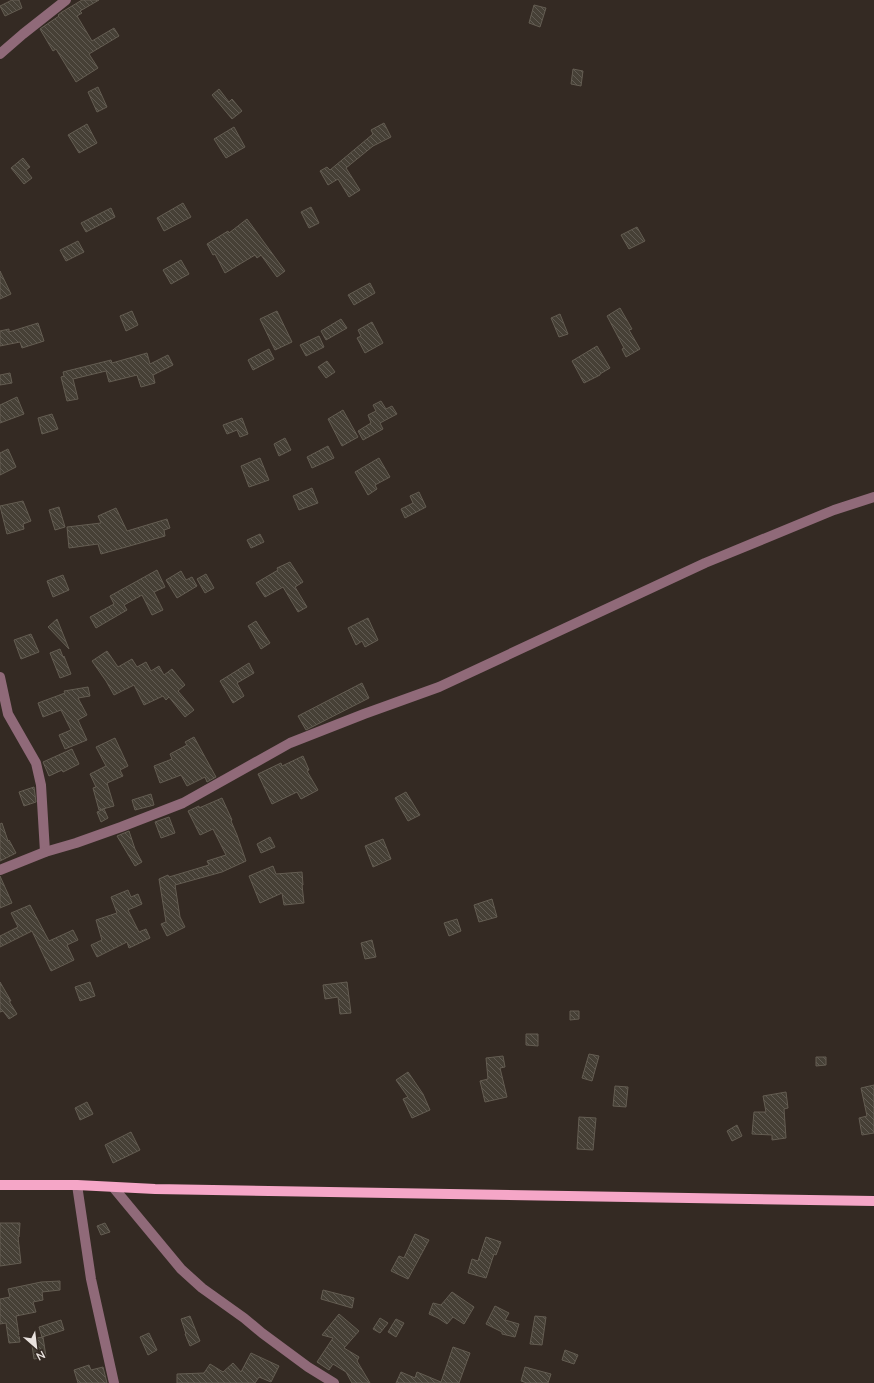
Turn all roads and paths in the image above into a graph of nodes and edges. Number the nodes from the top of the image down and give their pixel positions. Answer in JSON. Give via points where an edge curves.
{"nodes":[{"id":1,"x":66,"y":0,"type":"edge"},
{"id":2,"x":0,"y":54,"type":"edge"},
{"id":3,"x":874,"y":497,"type":"edge"},
{"id":4,"x":0,"y":677,"type":"edge"},
{"id":5,"x":45,"y":852,"type":"junction"},
{"id":6,"x":0,"y":870,"type":"edge"},
{"id":7,"x":0,"y":1185,"type":"edge"},
{"id":8,"x":77,"y":1185,"type":"junction"},
{"id":9,"x":113,"y":1187,"type":"junction"},
{"id":10,"x":874,"y":1201,"type":"edge"},
{"id":11,"x":114,"y":1383,"type":"edge"},
{"id":12,"x":334,"y":1383,"type":"edge"}],
"edges":[{"from":1,"to":2,"type":"street"},
{"from":3,"to":5,"type":"street","via":[[834,510],[705,563],[439,687],[290,743],[183,803],[121,828]]},
{"from":4,"to":5,"type":"street","via":[[8,714],[36,763],[41,785]]},
{"from":5,"to":6,"type":"street"},
{"from":7,"to":8,"type":"main road"},
{"from":8,"to":9,"type":"main road"},
{"from":8,"to":11,"type":"street","via":[[91,1279]]},
{"from":9,"to":10,"type":"main road"},
{"from":9,"to":12,"type":"street","via":[[180,1269],[262,1334]]}]}
